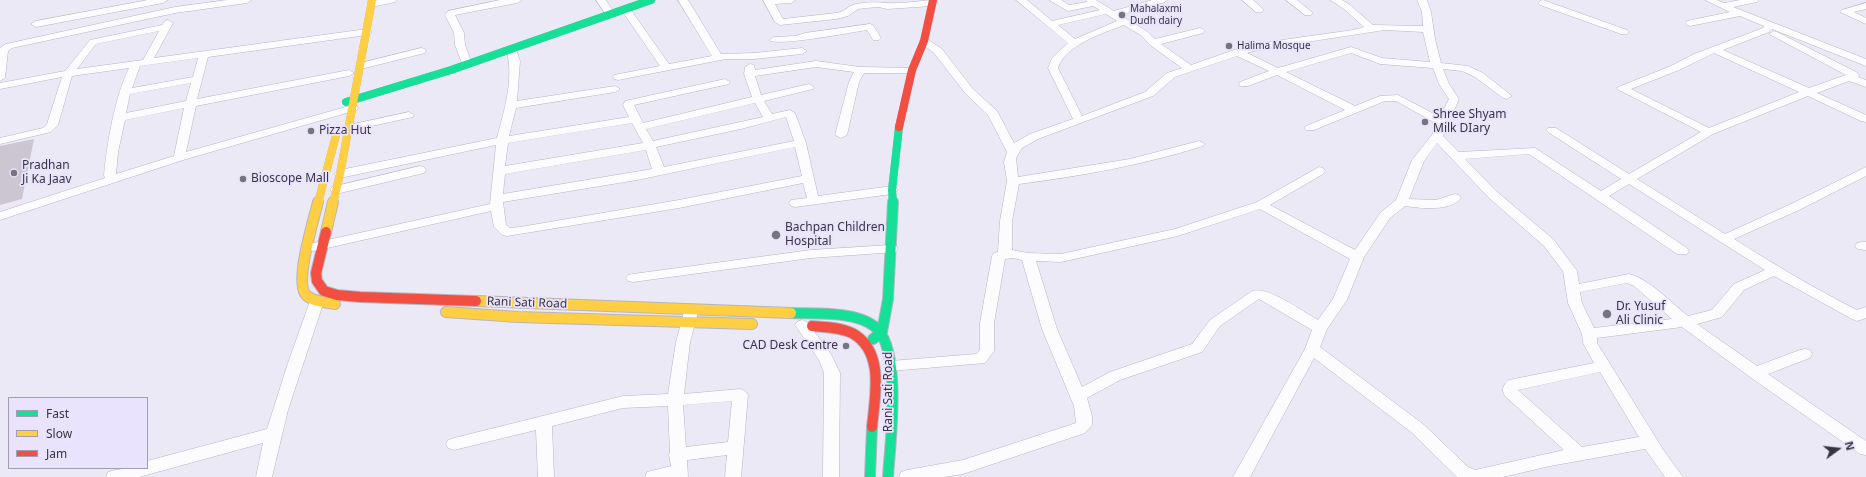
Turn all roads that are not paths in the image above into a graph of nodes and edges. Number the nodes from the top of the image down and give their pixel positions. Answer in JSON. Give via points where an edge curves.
{"nodes":[{"id":1,"x":163,"y":0,"type":"edge"},
{"id":2,"x":179,"y":0,"type":"edge"},
{"id":3,"x":247,"y":0,"type":"edge"},
{"id":4,"x":363,"y":0,"type":"edge"},
{"id":5,"x":392,"y":0,"type":"edge"},
{"id":6,"x":517,"y":0,"type":"edge"},
{"id":7,"x":601,"y":0,"type":"edge"},
{"id":8,"x":651,"y":0,"type":"edge"},
{"id":9,"x":683,"y":0,"type":"edge"},
{"id":10,"x":791,"y":0,"type":"edge"},
{"id":11,"x":1021,"y":0,"type":"edge"},
{"id":12,"x":1054,"y":0,"type":"edge"},
{"id":13,"x":1126,"y":0,"type":"edge"},
{"id":14,"x":1162,"y":0,"type":"edge"},
{"id":15,"x":1248,"y":0,"type":"edge"},
{"id":16,"x":1291,"y":0,"type":"edge"},
{"id":17,"x":1335,"y":0,"type":"edge"},
{"id":18,"x":1422,"y":0,"type":"edge"},
{"id":19,"x":1710,"y":0,"type":"edge"},
{"id":20,"x":1754,"y":0,"type":"edge"},
{"id":21,"x":1861,"y":0,"type":"edge"},
{"id":22,"x":768,"y":1,"type":"edge"},
{"id":23,"x":933,"y":1,"type":"edge"},
{"id":24,"x":1092,"y":1,"type":"edge"},
{"id":25,"x":372,"y":2,"type":"edge"},
{"id":26,"x":1866,"y":2,"type":"edge"},
{"id":27,"x":1544,"y":4,"type":"edge"},
{"id":28,"x":1723,"y":6,"type":"junction"},
{"id":29,"x":1866,"y":6,"type":"edge"},
{"id":30,"x":118,"y":7,"type":"junction"},
{"id":31,"x":625,"y":8,"type":"junction"},
{"id":32,"x":1133,"y":8,"type":"junction"},
{"id":33,"x":175,"y":10,"type":"junction"},
{"id":34,"x":1259,"y":10,"type":"dead end"},
{"id":35,"x":1109,"y":13,"type":"junction"},
{"id":36,"x":1308,"y":13,"type":"dead end"},
{"id":37,"x":610,"y":14,"type":"junction"},
{"id":38,"x":1741,"y":14,"type":"junction"},
{"id":39,"x":802,"y":20,"type":"junction"},
{"id":40,"x":1866,"y":21,"type":"edge"},
{"id":41,"x":1123,"y":22,"type":"junction"},
{"id":42,"x":1690,"y":23,"type":"dead end"},
{"id":43,"x":36,"y":24,"type":"dead end"},
{"id":44,"x":105,"y":24,"type":"junction"},
{"id":45,"x":1051,"y":24,"type":"junction"},
{"id":46,"x":165,"y":28,"type":"junction"},
{"id":47,"x":1371,"y":28,"type":"junction"},
{"id":48,"x":1768,"y":28,"type":"junction"},
{"id":49,"x":1428,"y":29,"type":"junction"},
{"id":50,"x":1200,"y":31,"type":"dead end"},
{"id":51,"x":362,"y":32,"type":"junction"},
{"id":52,"x":1624,"y":32,"type":"dead end"},
{"id":53,"x":801,"y":37,"type":"junction"},
{"id":54,"x":876,"y":38,"type":"dead end"},
{"id":55,"x":774,"y":40,"type":"dead end"},
{"id":56,"x":924,"y":41,"type":"junction"},
{"id":57,"x":93,"y":42,"type":"junction"},
{"id":58,"x":1074,"y":43,"type":"junction"},
{"id":59,"x":1153,"y":43,"type":"junction"},
{"id":60,"x":511,"y":49,"type":"junction"},
{"id":61,"x":421,"y":50,"type":"dead end"},
{"id":62,"x":1714,"y":50,"type":"junction"},
{"id":63,"x":802,"y":51,"type":"junction"},
{"id":64,"x":1238,"y":52,"type":"junction"},
{"id":65,"x":1836,"y":52,"type":"junction"},
{"id":66,"x":204,"y":55,"type":"junction"},
{"id":67,"x":758,"y":56,"type":"junction"},
{"id":68,"x":1816,"y":56,"type":"junction"},
{"id":69,"x":718,"y":58,"type":"junction"},
{"id":70,"x":142,"y":63,"type":"junction"},
{"id":71,"x":1866,"y":63,"type":"edge"},
{"id":72,"x":467,"y":64,"type":"junction"},
{"id":73,"x":816,"y":64,"type":"junction"},
{"id":74,"x":361,"y":66,"type":"junction"},
{"id":75,"x":1437,"y":66,"type":"junction"},
{"id":76,"x":666,"y":67,"type":"junction"},
{"id":77,"x":1190,"y":69,"type":"junction"},
{"id":78,"x":1866,"y":69,"type":"edge"},
{"id":79,"x":860,"y":70,"type":"junction"},
{"id":80,"x":912,"y":70,"type":"junction"},
{"id":81,"x":1276,"y":72,"type":"junction"},
{"id":82,"x":68,"y":73,"type":"junction"},
{"id":83,"x":749,"y":74,"type":"junction"},
{"id":84,"x":618,"y":76,"type":"dead end"},
{"id":85,"x":1852,"y":76,"type":"junction"},
{"id":86,"x":348,"y":77,"type":"joint"},
{"id":87,"x":0,"y":78,"type":"edge"},
{"id":88,"x":197,"y":79,"type":"junction"},
{"id":89,"x":725,"y":82,"type":"dead end"},
{"id":90,"x":1244,"y":84,"type":"dead end"},
{"id":91,"x":1866,"y":84,"type":"edge"},
{"id":92,"x":0,"y":86,"type":"edge"},
{"id":93,"x":809,"y":87,"type":"dead end"},
{"id":94,"x":615,"y":89,"type":"dead end"},
{"id":95,"x":126,"y":92,"type":"junction"},
{"id":96,"x":1809,"y":92,"type":"junction"},
{"id":97,"x":1507,"y":96,"type":"dead end"},
{"id":98,"x":757,"y":99,"type":"junction"},
{"id":99,"x":191,"y":104,"type":"junction"},
{"id":100,"x":511,"y":105,"type":"junction"},
{"id":101,"x":1354,"y":110,"type":"junction"},
{"id":102,"x":345,"y":111,"type":"junction"},
{"id":103,"x":409,"y":115,"type":"dead end"},
{"id":104,"x":120,"y":118,"type":"junction"},
{"id":105,"x":769,"y":118,"type":"junction"},
{"id":106,"x":1865,"y":119,"type":"dead end"},
{"id":107,"x":1079,"y":121,"type":"junction"},
{"id":108,"x":638,"y":123,"type":"junction"},
{"id":109,"x":1443,"y":123,"type":"junction"},
{"id":110,"x":1310,"y":128,"type":"dead end"},
{"id":111,"x":1552,"y":130,"type":"dead end"},
{"id":112,"x":1709,"y":132,"type":"junction"},
{"id":113,"x":841,"y":135,"type":"dead end"},
{"id":114,"x":1436,"y":136,"type":"junction"},
{"id":115,"x":0,"y":141,"type":"edge"},
{"id":116,"x":502,"y":141,"type":"junction"},
{"id":117,"x":800,"y":143,"type":"junction"},
{"id":118,"x":1199,"y":144,"type":"dead end"},
{"id":119,"x":650,"y":146,"type":"junction"},
{"id":120,"x":1012,"y":151,"type":"junction"},
{"id":121,"x":1456,"y":156,"type":"junction"},
{"id":122,"x":179,"y":158,"type":"junction"},
{"id":123,"x":420,"y":170,"type":"dead end"},
{"id":124,"x":499,"y":171,"type":"junction"},
{"id":125,"x":659,"y":171,"type":"junction"},
{"id":126,"x":1319,"y":171,"type":"dead end"},
{"id":127,"x":1866,"y":171,"type":"edge"},
{"id":128,"x":340,"y":174,"type":"junction"},
{"id":129,"x":808,"y":178,"type":"junction"},
{"id":130,"x":112,"y":179,"type":"junction"},
{"id":131,"x":1629,"y":179,"type":"junction"},
{"id":132,"x":1013,"y":181,"type":"junction"},
{"id":133,"x":336,"y":190,"type":"junction"},
{"id":134,"x":892,"y":190,"type":"junction"},
{"id":135,"x":1601,"y":196,"type":"junction"},
{"id":136,"x":1455,"y":198,"type":"dead end"},
{"id":137,"x":813,"y":199,"type":"junction"},
{"id":138,"x":496,"y":202,"type":"junction"},
{"id":139,"x":1402,"y":202,"type":"junction"},
{"id":140,"x":795,"y":203,"type":"dead end"},
{"id":141,"x":1261,"y":205,"type":"junction"},
{"id":142,"x":0,"y":217,"type":"edge"},
{"id":143,"x":1724,"y":239,"type":"junction"},
{"id":144,"x":322,"y":245,"type":"junction"},
{"id":145,"x":306,"y":248,"type":"junction"},
{"id":146,"x":891,"y":249,"type":"junction"},
{"id":147,"x":1682,"y":251,"type":"dead end"},
{"id":148,"x":1005,"y":256,"type":"junction"},
{"id":149,"x":1028,"y":257,"type":"junction"},
{"id":150,"x":1357,"y":257,"type":"junction"},
{"id":151,"x":1775,"y":271,"type":"junction"},
{"id":152,"x":633,"y":278,"type":"dead end"},
{"id":153,"x":1574,"y":289,"type":"junction"},
{"id":154,"x":360,"y":298,"type":"junction"},
{"id":155,"x":317,"y":301,"type":"junction"},
{"id":156,"x":440,"y":312,"type":"dead end"},
{"id":157,"x":1866,"y":312,"type":"edge"},
{"id":158,"x":690,"y":315,"type":"junction"},
{"id":159,"x":1685,"y":322,"type":"junction"},
{"id":160,"x":760,"y":324,"type":"dead end"},
{"id":161,"x":797,"y":325,"type":"joint"},
{"id":162,"x":1320,"y":328,"type":"junction"},
{"id":163,"x":882,"y":332,"type":"junction"},
{"id":164,"x":1589,"y":334,"type":"junction"},
{"id":165,"x":867,"y":343,"type":"junction"},
{"id":166,"x":1312,"y":349,"type":"junction"},
{"id":167,"x":1805,"y":354,"type":"dead end"},
{"id":168,"x":891,"y":366,"type":"junction"},
{"id":169,"x":1604,"y":366,"type":"junction"},
{"id":170,"x":1755,"y":373,"type":"junction"},
{"id":171,"x":1078,"y":396,"type":"junction"},
{"id":172,"x":675,"y":400,"type":"junction"},
{"id":173,"x":544,"y":422,"type":"junction"},
{"id":174,"x":273,"y":434,"type":"junction"},
{"id":175,"x":1649,"y":442,"type":"junction"},
{"id":176,"x":454,"y":444,"type":"dead end"},
{"id":177,"x":736,"y":447,"type":"junction"},
{"id":178,"x":1866,"y":449,"type":"edge"},
{"id":179,"x":1579,"y":454,"type":"junction"},
{"id":180,"x":148,"y":468,"type":"edge"},
{"id":181,"x":679,"y":468,"type":"edge"},
{"id":182,"x":144,"y":469,"type":"edge"},
{"id":183,"x":114,"y":477,"type":"edge"},
{"id":184,"x":264,"y":477,"type":"edge"},
{"id":185,"x":546,"y":477,"type":"edge"},
{"id":186,"x":653,"y":477,"type":"edge"},
{"id":187,"x":733,"y":477,"type":"edge"},
{"id":188,"x":831,"y":477,"type":"edge"},
{"id":189,"x":870,"y":477,"type":"edge"},
{"id":190,"x":888,"y":477,"type":"edge"},
{"id":191,"x":907,"y":477,"type":"edge"},
{"id":192,"x":1241,"y":477,"type":"edge"},
{"id":193,"x":1474,"y":477,"type":"edge"},
{"id":194,"x":1675,"y":477,"type":"edge"}],
"edges":[{"from":1,"to":30,"type":"street"},
{"from":2,"to":33,"type":"street"},
{"from":3,"to":33,"type":"street"},
{"from":4,"to":51,"type":"street"},
{"from":5,"to":25,"type":"street"},
{"from":6,"to":72,"type":"street","via":[[451,13]]},
{"from":7,"to":37,"type":"street"},
{"from":8,"to":31,"type":"street"},
{"from":9,"to":69,"type":"street"},
{"from":10,"to":22,"type":"street"},
{"from":11,"to":45,"type":"street"},
{"from":12,"to":24,"type":"street","via":[[1068,8]]},
{"from":13,"to":32,"type":"street"},
{"from":14,"to":32,"type":"street"},
{"from":15,"to":34,"type":"street"},
{"from":16,"to":36,"type":"street"},
{"from":17,"to":47,"type":"street"},
{"from":18,"to":49,"type":"street","via":[[1428,12]]},
{"from":19,"to":28,"type":"street"},
{"from":20,"to":28,"type":"street"},
{"from":21,"to":26,"type":"street"},
{"from":22,"to":39,"type":"street","via":[[780,22]]},
{"from":23,"to":39,"type":"street","via":[[893,6],[866,5],[855,7],[846,14]]},
{"from":23,"to":56,"type":"street"},
{"from":24,"to":35,"type":"street"},
{"from":25,"to":51,"type":"street","name":"Rani Sati Road"},
{"from":27,"to":52,"type":"street"},
{"from":28,"to":38,"type":"street"},
{"from":29,"to":40,"type":"street","via":[[1845,12]]},
{"from":30,"to":43,"type":"street"},
{"from":30,"to":44,"type":"street"},
{"from":31,"to":37,"type":"street"},
{"from":31,"to":76,"type":"street"},
{"from":32,"to":35,"type":"street"},
{"from":33,"to":44,"type":"street"},
{"from":33,"to":46,"type":"street"},
{"from":35,"to":41,"type":"street"},
{"from":35,"to":45,"type":"street"},
{"from":37,"to":60,"type":"street"},
{"from":38,"to":42,"type":"street"},
{"from":38,"to":48,"type":"street"},
{"from":39,"to":53,"type":"street"},
{"from":41,"to":58,"type":"street"},
{"from":41,"to":59,"type":"street","via":[[1144,34]]},
{"from":44,"to":57,"type":"street"},
{"from":44,"to":87,"type":"street","via":[[4,49]]},
{"from":45,"to":58,"type":"street"},
{"from":46,"to":57,"type":"street"},
{"from":46,"to":70,"type":"street"},
{"from":47,"to":49,"type":"street"},
{"from":47,"to":64,"type":"street"},
{"from":48,"to":62,"type":"street"},
{"from":48,"to":65,"type":"street"},
{"from":48,"to":68,"type":"street"},
{"from":49,"to":75,"type":"street"},
{"from":50,"to":59,"type":"street"},
{"from":51,"to":66,"type":"street"},
{"from":51,"to":74,"type":"street","name":"Rani Sati Road"},
{"from":51,"to":86,"type":"street"},
{"from":53,"to":54,"type":"street","via":[[870,27]]},
{"from":53,"to":55,"type":"street"},
{"from":53,"to":63,"type":"street"},
{"from":56,"to":80,"type":"street"},
{"from":56,"to":120,"type":"street","via":[[938,50],[969,91],[993,113]]},
{"from":57,"to":82,"type":"street"},
{"from":58,"to":107,"type":"street","via":[[1059,56],[1053,68]]},
{"from":59,"to":77,"type":"street"},
{"from":60,"to":72,"type":"street"},
{"from":60,"to":100,"type":"street","via":[[515,61]]},
{"from":61,"to":74,"type":"street"},
{"from":62,"to":96,"type":"street"},
{"from":62,"to":112,"type":"street","via":[[1622,89]]},
{"from":63,"to":67,"type":"street"},
{"from":63,"to":73,"type":"street"},
{"from":64,"to":77,"type":"street"},
{"from":64,"to":81,"type":"street"},
{"from":65,"to":68,"type":"street"},
{"from":65,"to":71,"type":"street"},
{"from":66,"to":70,"type":"street"},
{"from":66,"to":88,"type":"street"},
{"from":67,"to":69,"type":"street"},
{"from":67,"to":83,"type":"street","via":[[750,65]]},
{"from":68,"to":85,"type":"street"},
{"from":69,"to":76,"type":"street"},
{"from":70,"to":82,"type":"street"},
{"from":70,"to":95,"type":"street","via":[[128,81]]},
{"from":72,"to":102,"type":"street"},
{"from":73,"to":79,"type":"street"},
{"from":73,"to":83,"type":"street"},
{"from":74,"to":102,"type":"street","name":"Rani Sati Road"},
{"from":75,"to":81,"type":"street","via":[[1380,62],[1351,50]]},
{"from":75,"to":97,"type":"street","via":[[1472,71]]},
{"from":75,"to":109,"type":"street","via":[[1446,90],[1454,99]]},
{"from":76,"to":84,"type":"street"},
{"from":77,"to":107,"type":"street","via":[[1166,78],[1149,94]]},
{"from":78,"to":85,"type":"street"},
{"from":79,"to":80,"type":"street"},
{"from":79,"to":113,"type":"street","via":[[854,82]]},
{"from":80,"to":134,"type":"street","via":[[901,114]]},
{"from":81,"to":90,"type":"street"},
{"from":81,"to":101,"type":"street"},
{"from":82,"to":92,"type":"street"},
{"from":82,"to":115,"type":"street","via":[[52,125],[48,130]]},
{"from":83,"to":98,"type":"street"},
{"from":85,"to":91,"type":"street"},
{"from":85,"to":96,"type":"street"},
{"from":86,"to":99,"type":"street","via":[[301,80]]},
{"from":88,"to":95,"type":"street"},
{"from":88,"to":99,"type":"street"},
{"from":89,"to":108,"type":"street","via":[[631,102],[628,105]]},
{"from":93,"to":98,"type":"street"},
{"from":94,"to":100,"type":"street"},
{"from":95,"to":104,"type":"street"},
{"from":96,"to":106,"type":"street"},
{"from":96,"to":112,"type":"street"},
{"from":98,"to":105,"type":"street"},
{"from":98,"to":108,"type":"street"},
{"from":99,"to":104,"type":"street"},
{"from":99,"to":122,"type":"street"},
{"from":100,"to":116,"type":"street"},
{"from":101,"to":109,"type":"street","via":[[1391,97],[1398,98]]},
{"from":101,"to":110,"type":"street"},
{"from":102,"to":103,"type":"street"},
{"from":102,"to":122,"type":"street"},
{"from":102,"to":128,"type":"street","name":"Rani Sati Road"},
{"from":102,"to":145,"type":"street"},
{"from":104,"to":130,"type":"street","via":[[112,152]]},
{"from":105,"to":117,"type":"street","via":[[790,113]]},
{"from":105,"to":119,"type":"street"},
{"from":107,"to":120,"type":"street","via":[[1024,141]]},
{"from":108,"to":116,"type":"street"},
{"from":108,"to":119,"type":"street"},
{"from":109,"to":114,"type":"street"},
{"from":111,"to":131,"type":"street"},
{"from":112,"to":131,"type":"street"},
{"from":114,"to":121,"type":"street"},
{"from":114,"to":139,"type":"street","via":[[1418,160]]},
{"from":116,"to":124,"type":"street"},
{"from":116,"to":128,"type":"street"},
{"from":117,"to":125,"type":"street"},
{"from":117,"to":129,"type":"street"},
{"from":118,"to":132,"type":"street","via":[[1111,167]]},
{"from":119,"to":124,"type":"street"},
{"from":119,"to":125,"type":"street"},
{"from":120,"to":132,"type":"street","via":[[1009,163]]},
{"from":121,"to":135,"type":"street","via":[[1531,150]]},
{"from":121,"to":153,"type":"street","via":[[1492,194],[1550,243],[1570,271]]},
{"from":122,"to":130,"type":"street"},
{"from":123,"to":133,"type":"street"},
{"from":124,"to":138,"type":"street"},
{"from":125,"to":138,"type":"street"},
{"from":126,"to":141,"type":"street"},
{"from":127,"to":143,"type":"street","via":[[1795,208]]},
{"from":128,"to":133,"type":"street","name":"Rani Sati Road"},
{"from":129,"to":137,"type":"street"},
{"from":129,"to":138,"type":"street","via":[[679,204],[507,232],[500,227]]},
{"from":130,"to":142,"type":"street"},
{"from":131,"to":135,"type":"street"},
{"from":131,"to":143,"type":"street"},
{"from":132,"to":148,"type":"street","via":[[1006,220]]},
{"from":133,"to":144,"type":"street","name":"Rani Sati Road"},
{"from":134,"to":137,"type":"street"},
{"from":134,"to":146,"type":"street"},
{"from":135,"to":147,"type":"street"},
{"from":136,"to":139,"type":"street","via":[[1438,205]]},
{"from":137,"to":140,"type":"street"},
{"from":138,"to":144,"type":"street"},
{"from":139,"to":150,"type":"street","via":[[1385,215]]},
{"from":141,"to":149,"type":"street","via":[[1149,239],[1061,258]]},
{"from":141,"to":150,"type":"street"},
{"from":143,"to":151,"type":"street"},
{"from":144,"to":145,"type":"street"},
{"from":144,"to":154,"type":"street","name":"Rani Sati Road","via":[[315,281],[319,288],[328,293]]},
{"from":145,"to":155,"type":"street","via":[[301,286],[306,295]]},
{"from":146,"to":152,"type":"street","via":[[810,254]]},
{"from":146,"to":163,"type":"street","via":[[887,311]]},
{"from":148,"to":149,"type":"street","via":[[1020,254]]},
{"from":148,"to":168,"type":"street","via":[[1000,256],[987,323],[987,351],[980,359]]},
{"from":149,"to":171,"type":"street","via":[[1052,338]]},
{"from":150,"to":162,"type":"street","via":[[1340,300]]},
{"from":151,"to":157,"type":"street","via":[[1857,316]]},
{"from":151,"to":159,"type":"street","via":[[1739,287],[1717,314]]},
{"from":153,"to":159,"type":"street","via":[[1629,278],[1639,283]]},
{"from":153,"to":164,"type":"street","via":[[1576,303]]},
{"from":154,"to":155,"type":"street","via":[[349,306]]},
{"from":154,"to":158,"type":"street","name":"Rani Sati Road"},
{"from":155,"to":174,"type":"street"},
{"from":156,"to":158,"type":"street","via":[[518,317]]},
{"from":158,"to":160,"type":"street"},
{"from":158,"to":163,"type":"street","name":"Rani Sati Road","via":[[840,316],[867,323]]},
{"from":158,"to":172,"type":"street","via":[[683,342]]},
{"from":159,"to":164,"type":"street"},
{"from":159,"to":170,"type":"street"},
{"from":161,"to":165,"type":"street","via":[[846,330]]},
{"from":161,"to":188,"type":"street","via":[[826,358],[832,373]]},
{"from":162,"to":166,"type":"street"},
{"from":162,"to":171,"type":"street","via":[[1257,294],[1215,323],[1197,348],[1115,376]]},
{"from":163,"to":165,"type":"street"},
{"from":163,"to":168,"type":"street","name":"Rani Sati Road","via":[[889,346]]},
{"from":164,"to":169,"type":"street","via":[[1590,343]]},
{"from":165,"to":189,"type":"street","via":[[875,364]]},
{"from":166,"to":192,"type":"street"},
{"from":166,"to":193,"type":"street","via":[[1417,428],[1462,472]]},
{"from":167,"to":170,"type":"street"},
{"from":168,"to":190,"type":"street","name":"Rani Sati Road"},
{"from":169,"to":175,"type":"street"},
{"from":169,"to":179,"type":"street","via":[[1514,384],[1510,388],[1510,392]]},
{"from":170,"to":178,"type":"street"},
{"from":171,"to":191,"type":"street","via":[[1085,420],[1079,429],[963,467]]},
{"from":172,"to":173,"type":"street","via":[[628,402]]},
{"from":172,"to":177,"type":"street","via":[[740,395]]},
{"from":172,"to":181,"type":"street"},
{"from":173,"to":176,"type":"street"},
{"from":173,"to":185,"type":"street"},
{"from":174,"to":180,"type":"street"},
{"from":174,"to":184,"type":"street"},
{"from":175,"to":179,"type":"street"},
{"from":175,"to":194,"type":"street"},
{"from":177,"to":181,"type":"street"},
{"from":177,"to":187,"type":"street"},
{"from":179,"to":193,"type":"street"},
{"from":181,"to":186,"type":"street"},
{"from":182,"to":183,"type":"street"}]}
